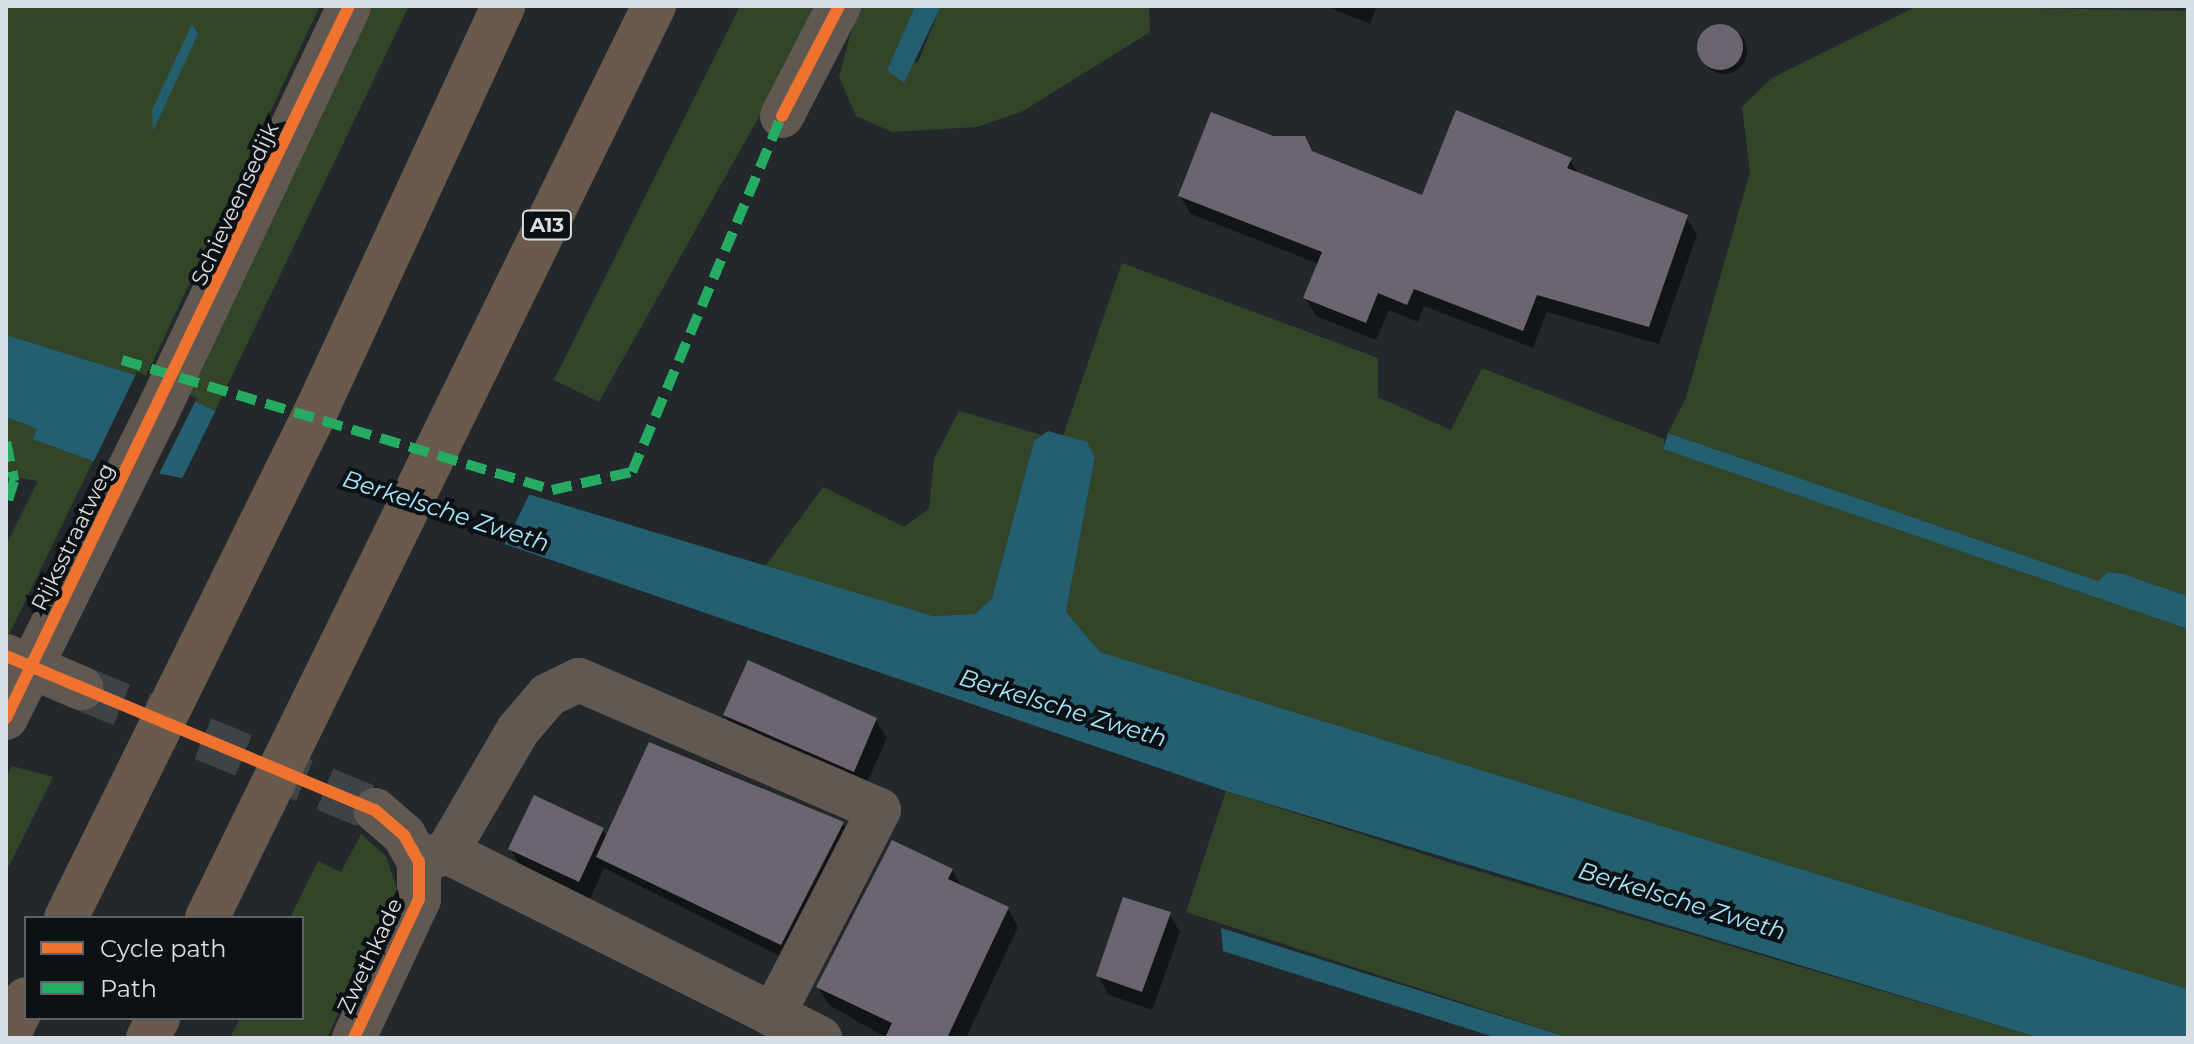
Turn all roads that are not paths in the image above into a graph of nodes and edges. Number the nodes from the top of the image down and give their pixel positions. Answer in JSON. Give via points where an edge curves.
{"nodes":[{"id":1,"x":349,"y":6,"type":"edge"},
{"id":2,"x":503,"y":6,"type":"edge"},
{"id":3,"x":654,"y":6,"type":"edge"},
{"id":4,"x":839,"y":6,"type":"edge"},
{"id":5,"x":782,"y":116,"type":"dead end"},
{"id":6,"x":155,"y":417,"type":"joint"},
{"id":7,"x":6,"y":656,"type":"edge"},
{"id":8,"x":81,"y":688,"type":"tunnel mouth"},
{"id":9,"x":6,"y":718,"type":"edge"},
{"id":10,"x":375,"y":810,"type":"tunnel mouth"},
{"id":11,"x":433,"y":857,"type":"junction"},
{"id":12,"x":67,"y":916,"type":"edge"},
{"id":13,"x":208,"y":916,"type":"edge"},
{"id":14,"x":24,"y":1003,"type":"edge"},
{"id":15,"x":773,"y":1015,"type":"junction"},
{"id":16,"x":157,"y":1020,"type":"edge"},
{"id":17,"x":7,"y":1038,"type":"edge"},
{"id":18,"x":148,"y":1038,"type":"edge"},
{"id":19,"x":354,"y":1038,"type":"edge"},
{"id":20,"x":820,"y":1038,"type":"edge"}],
"edges":[{"from":1,"to":6,"type":"street","name":"Schieveensedijk"},
{"from":2,"to":12,"type":"highway","via":[[318,407]]},
{"from":3,"to":13,"type":"highway","number":"A13"},
{"from":4,"to":5,"type":"street"},
{"from":6,"to":9,"type":"street","name":"Rijksstraatweg","bridge":true},
{"from":7,"to":8,"type":"street"},
{"from":10,"to":11,"type":"street"},
{"from":11,"to":15,"type":"street"},
{"from":11,"to":15,"type":"street","via":[[518,730],[548,695],[579,680],[879,810]]},
{"from":11,"to":19,"type":"street","name":"Zwethkade"},
{"from":14,"to":17,"type":"highway"},
{"from":15,"to":20,"type":"street"},
{"from":16,"to":18,"type":"highway"}]}
